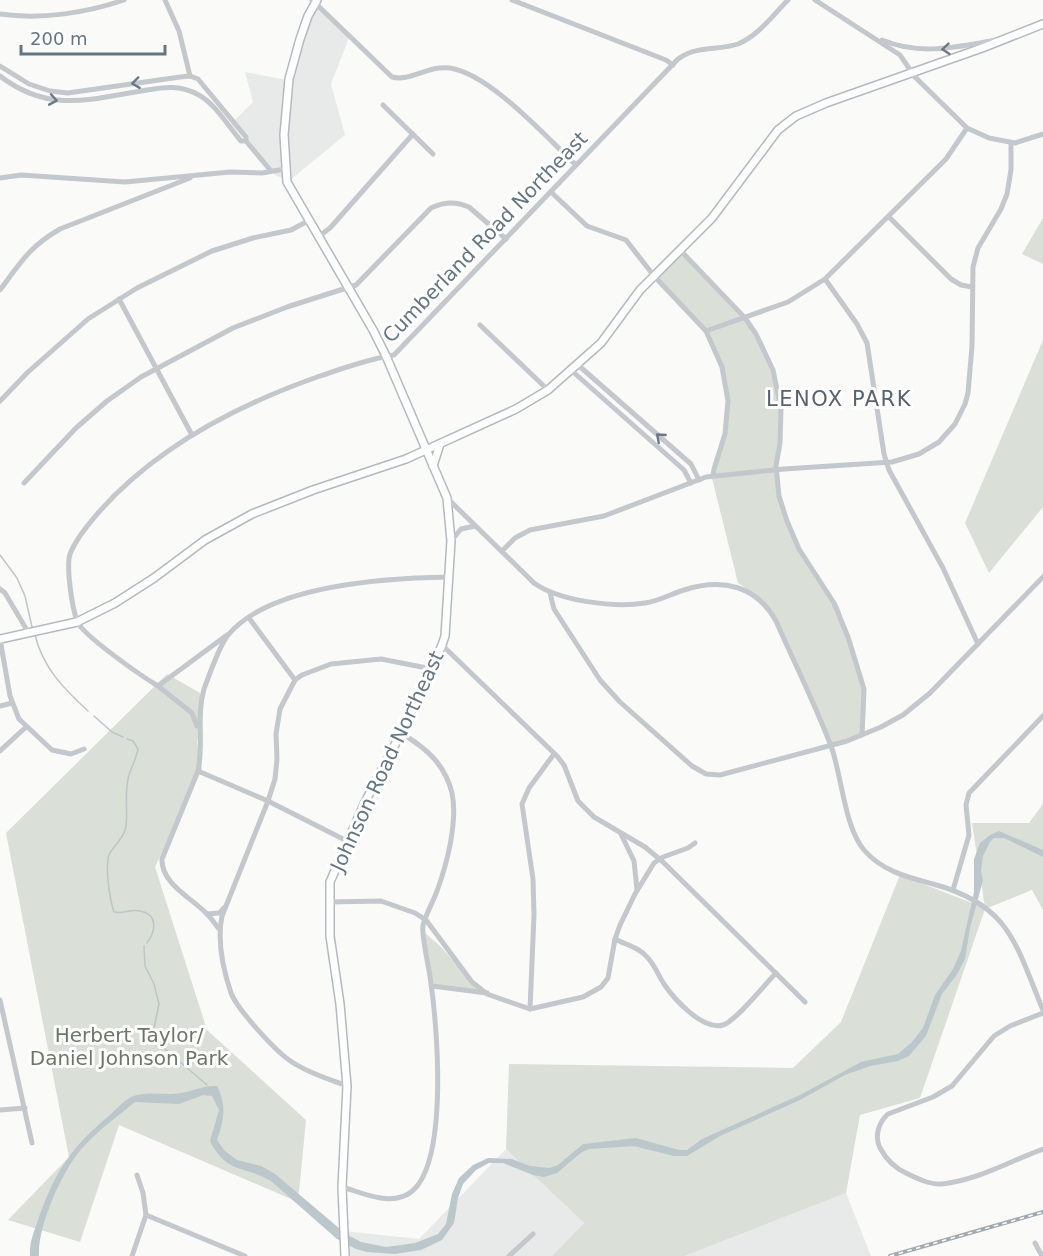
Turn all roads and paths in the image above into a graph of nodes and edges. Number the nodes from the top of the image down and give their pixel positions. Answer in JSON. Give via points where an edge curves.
{"nodes":[{"id":1,"x":124,"y":0,"type":"edge"},
{"id":2,"x":165,"y":0,"type":"edge"},
{"id":3,"x":512,"y":0,"type":"edge"},
{"id":4,"x":788,"y":0,"type":"edge"},
{"id":5,"x":815,"y":0,"type":"edge"},
{"id":6,"x":315,"y":1,"type":"edge"},
{"id":7,"x":0,"y":14,"type":"edge"},
{"id":8,"x":1043,"y":24,"type":"edge"},
{"id":9,"x":871,"y":35,"type":"junction"},
{"id":10,"x":1004,"y":39,"type":"junction"},
{"id":11,"x":673,"y":65,"type":"junction"},
{"id":12,"x":0,"y":66,"type":"edge"},
{"id":13,"x":913,"y":71,"type":"junction"},
{"id":14,"x":0,"y":76,"type":"edge"},
{"id":15,"x":190,"y":76,"type":"junction"},
{"id":16,"x":172,"y":78,"type":"junction"},
{"id":17,"x":21,"y":80,"type":"junction"},
{"id":18,"x":173,"y":87,"type":"junction"},
{"id":19,"x":17,"y":88,"type":"junction"},
{"id":20,"x":82,"y":92,"type":"junction"},
{"id":21,"x":209,"y":92,"type":"junction"},
{"id":22,"x":203,"y":98,"type":"junction"},
{"id":23,"x":83,"y":101,"type":"junction"},
{"id":24,"x":383,"y":105,"type":"dead end"},
{"id":25,"x":967,"y":128,"type":"junction"},
{"id":26,"x":413,"y":134,"type":"junction"},
{"id":27,"x":1043,"y":134,"type":"edge"},
{"id":28,"x":246,"y":141,"type":"junction"},
{"id":29,"x":1011,"y":143,"type":"junction"},
{"id":30,"x":433,"y":154,"type":"dead end"},
{"id":31,"x":576,"y":165,"type":"junction"},
{"id":32,"x":285,"y":168,"type":"junction"},
{"id":33,"x":272,"y":171,"type":"junction"},
{"id":34,"x":206,"y":174,"type":"junction"},
{"id":35,"x":0,"y":178,"type":"edge"},
{"id":36,"x":551,"y":192,"type":"junction"},
{"id":37,"x":889,"y":217,"type":"junction"},
{"id":38,"x":308,"y":221,"type":"junction"},
{"id":39,"x":318,"y":237,"type":"junction"},
{"id":40,"x":506,"y":239,"type":"junction"},
{"id":41,"x":681,"y":251,"type":"junction"},
{"id":42,"x":654,"y":276,"type":"junction"},
{"id":43,"x":825,"y":279,"type":"junction"},
{"id":44,"x":347,"y":287,"type":"junction"},
{"id":45,"x":972,"y":287,"type":"junction"},
{"id":46,"x":0,"y":290,"type":"edge"},
{"id":47,"x":119,"y":298,"type":"junction"},
{"id":48,"x":745,"y":318,"type":"junction"},
{"id":49,"x":480,"y":325,"type":"dead end"},
{"id":50,"x":706,"y":331,"type":"junction"},
{"id":51,"x":386,"y":356,"type":"junction"},
{"id":52,"x":578,"y":365,"type":"junction"},
{"id":53,"x":156,"y":368,"type":"junction"},
{"id":54,"x":572,"y":371,"type":"junction"},
{"id":55,"x":548,"y":390,"type":"junction"},
{"id":56,"x":0,"y":401,"type":"edge"},
{"id":57,"x":637,"y":417,"type":"junction"},
{"id":58,"x":631,"y":424,"type":"junction"},
{"id":59,"x":192,"y":435,"type":"junction"},
{"id":60,"x":440,"y":444,"type":"junction"},
{"id":61,"x":426,"y":450,"type":"junction"},
{"id":62,"x":885,"y":462,"type":"junction"},
{"id":63,"x":433,"y":466,"type":"junction"},
{"id":64,"x":776,"y":470,"type":"junction"},
{"id":65,"x":713,"y":475,"type":"junction"},
{"id":66,"x":699,"y":480,"type":"junction"},
{"id":67,"x":24,"y":483,"type":"dead end"},
{"id":68,"x":691,"y":483,"type":"junction"},
{"id":69,"x":447,"y":498,"type":"junction"},
{"id":70,"x":476,"y":526,"type":"junction"},
{"id":71,"x":451,"y":541,"type":"junction"},
{"id":72,"x":501,"y":552,"type":"junction"},
{"id":73,"x":449,"y":577,"type":"junction"},
{"id":74,"x":1043,"y":577,"type":"edge"},
{"id":75,"x":0,"y":589,"type":"edge"},
{"id":76,"x":550,"y":593,"type":"junction"},
{"id":77,"x":249,"y":618,"type":"junction"},
{"id":78,"x":77,"y":622,"type":"junction"},
{"id":79,"x":28,"y":632,"type":"junction"},
{"id":80,"x":227,"y":636,"type":"junction"},
{"id":81,"x":0,"y":639,"type":"edge"},
{"id":82,"x":978,"y":644,"type":"junction"},
{"id":83,"x":442,"y":645,"type":"junction"},
{"id":84,"x":432,"y":669,"type":"junction"},
{"id":85,"x":295,"y":680,"type":"junction"},
{"id":86,"x":158,"y":686,"type":"junction"},
{"id":87,"x":12,"y":704,"type":"junction"},
{"id":88,"x":0,"y":706,"type":"edge"},
{"id":89,"x":1043,"y":716,"type":"edge"},
{"id":90,"x":26,"y":727,"type":"junction"},
{"id":91,"x":401,"y":733,"type":"junction"},
{"id":92,"x":200,"y":734,"type":"junction"},
{"id":93,"x":862,"y":735,"type":"junction"},
{"id":94,"x":831,"y":746,"type":"junction"},
{"id":95,"x":84,"y":749,"type":"dead end"},
{"id":96,"x":0,"y":751,"type":"edge"},
{"id":97,"x":554,"y":754,"type":"junction"},
{"id":98,"x":198,"y":771,"type":"junction"},
{"id":99,"x":268,"y":801,"type":"junction"},
{"id":100,"x":621,"y":834,"type":"junction"},
{"id":101,"x":347,"y":841,"type":"junction"},
{"id":102,"x":695,"y":843,"type":"dead end"},
{"id":103,"x":660,"y":859,"type":"junction"},
{"id":104,"x":637,"y":890,"type":"junction"},
{"id":105,"x":953,"y":890,"type":"junction"},
{"id":106,"x":329,"y":902,"type":"junction"},
{"id":107,"x":226,"y":907,"type":"junction"},
{"id":108,"x":207,"y":914,"type":"junction"},
{"id":109,"x":426,"y":920,"type":"junction"},
{"id":110,"x":219,"y":930,"type":"junction"},
{"id":111,"x":615,"y":939,"type":"junction"},
{"id":112,"x":776,"y":973,"type":"junction"},
{"id":113,"x":432,"y":986,"type":"junction"},
{"id":114,"x":487,"y":993,"type":"junction"},
{"id":115,"x":0,"y":1000,"type":"edge"},
{"id":116,"x":805,"y":1002,"type":"dead end"},
{"id":117,"x":530,"y":1009,"type":"junction"},
{"id":118,"x":1043,"y":1012,"type":"edge"},
{"id":119,"x":2,"y":1018,"type":"edge"},
{"id":120,"x":347,"y":1086,"type":"junction"},
{"id":121,"x":25,"y":1108,"type":"junction"},
{"id":122,"x":0,"y":1110,"type":"edge"},
{"id":123,"x":32,"y":1143,"type":"dead end"},
{"id":124,"x":1043,"y":1149,"type":"edge"},
{"id":125,"x":137,"y":1175,"type":"dead end"},
{"id":126,"x":342,"y":1187,"type":"junction"},
{"id":127,"x":146,"y":1215,"type":"junction"},
{"id":128,"x":533,"y":1234,"type":"dead end"},
{"id":129,"x":1035,"y":1243,"type":"dead end"},
{"id":130,"x":345,"y":1254,"type":"edge"},
{"id":131,"x":132,"y":1256,"type":"edge"},
{"id":132,"x":245,"y":1256,"type":"edge"},
{"id":133,"x":509,"y":1256,"type":"edge"},
{"id":134,"x":1042,"y":1256,"type":"edge"}],
"edges":[{"from":1,"to":7,"type":"street","via":[[57,14]]},
{"from":2,"to":15,"type":"street","via":[[179,31]]},
{"from":3,"to":11,"type":"street"},
{"from":4,"to":11,"type":"street","name":"Cumberland Road Northeast","via":[[747,39],[730,46],[692,51]]},
{"from":5,"to":9,"type":"street"},
{"from":6,"to":31,"type":"street","via":[[393,77],[403,79],[439,67],[467,73],[513,104]]},
{"from":6,"to":32,"type":"street","name":"Johnson Road Northeast","via":[[289,79],[284,120]]},
{"from":8,"to":10,"type":"street"},
{"from":10,"to":9,"type":"street","one_way":true,"via":[[935,50],[896,44]]},
{"from":9,"to":13,"type":"street","via":[[900,55]]},
{"from":10,"to":13,"type":"street"},
{"from":11,"to":31,"type":"street","name":"Cumberland Road Northeast"},
{"from":12,"to":17,"type":"street"},
{"from":13,"to":25,"type":"street"},
{"from":13,"to":41,"type":"street","via":[[787,122],[712,218]]},
{"from":14,"to":19,"type":"street"},
{"from":15,"to":16,"type":"street"},
{"from":15,"to":21,"type":"street"},
{"from":16,"to":18,"type":"street"},
{"from":16,"to":20,"type":"street","one_way":true},
{"from":17,"to":19,"type":"street"},
{"from":17,"to":20,"type":"street","via":[[50,91]]},
{"from":18,"to":22,"type":"street"},
{"from":18,"to":23,"type":"street"},
{"from":19,"to":23,"type":"street","one_way":true,"via":[[50,99]]},
{"from":20,"to":23,"type":"street"},
{"from":21,"to":22,"type":"street"},
{"from":21,"to":28,"type":"street","via":[[246,136]]},
{"from":22,"to":28,"type":"street","via":[[241,141]]},
{"from":24,"to":26,"type":"street"},
{"from":25,"to":29,"type":"street"},
{"from":25,"to":37,"type":"street","via":[[946,159]]},
{"from":26,"to":30,"type":"street"},
{"from":26,"to":39,"type":"street"},
{"from":27,"to":29,"type":"street"},
{"from":28,"to":33,"type":"street"},
{"from":29,"to":45,"type":"street","via":[[1007,194],[978,248]]},
{"from":31,"to":36,"type":"street","name":"Cumberland Road Northeast"},
{"from":32,"to":33,"type":"street"},
{"from":32,"to":38,"type":"street","name":"Johnson Road Northeast","via":[[290,190]]},
{"from":33,"to":34,"type":"street"},
{"from":34,"to":35,"type":"street","via":[[125,182],[21,175]]},
{"from":34,"to":46,"type":"street","via":[[60,229],[27,252]]},
{"from":36,"to":40,"type":"street","name":"Cumberland Road Northeast"},
{"from":36,"to":42,"type":"street","via":[[587,226],[626,240]]},
{"from":37,"to":43,"type":"street"},
{"from":37,"to":45,"type":"street","via":[[951,279]]},
{"from":38,"to":39,"type":"street","name":"Johnson Road Northeast"},
{"from":38,"to":47,"type":"street","via":[[291,230],[212,251]]},
{"from":39,"to":44,"type":"street","name":"Johnson Road Northeast"},
{"from":40,"to":44,"type":"street","via":[[469,207],[440,204],[425,213],[356,285]]},
{"from":40,"to":51,"type":"street","name":"Cumberland Road Northeast","via":[[399,351]]},
{"from":41,"to":42,"type":"street"},
{"from":41,"to":48,"type":"street"},
{"from":42,"to":50,"type":"street"},
{"from":42,"to":52,"type":"street","via":[[630,302],[602,343]]},
{"from":43,"to":48,"type":"street","via":[[788,302]]},
{"from":43,"to":62,"type":"street","via":[[867,343]]},
{"from":44,"to":51,"type":"street","name":"Johnson Road Northeast"},
{"from":44,"to":53,"type":"street","via":[[233,328]]},
{"from":45,"to":62,"type":"street","via":[[971,363],[961,414],[948,434],[929,449]]},
{"from":47,"to":53,"type":"street"},
{"from":47,"to":56,"type":"street","via":[[88,319]]},
{"from":48,"to":50,"type":"street"},
{"from":48,"to":64,"type":"street","via":[[766,351],[778,389],[782,426]]},
{"from":49,"to":55,"type":"street"},
{"from":50,"to":65,"type":"street","via":[[722,367],[728,401],[725,434]]},
{"from":51,"to":59,"type":"street","name":"Cumberland Road Northeast","via":[[290,388]]},
{"from":51,"to":61,"type":"street","name":"Johnson Road Northeast"},
{"from":52,"to":54,"type":"street"},
{"from":52,"to":57,"type":"street"},
{"from":53,"to":59,"type":"street"},
{"from":53,"to":67,"type":"street","via":[[76,428]]},
{"from":54,"to":55,"type":"street"},
{"from":54,"to":58,"type":"street"},
{"from":55,"to":60,"type":"street"},
{"from":57,"to":58,"type":"street"},
{"from":66,"to":57,"type":"street","one_way":true,"via":[[691,464]]},
{"from":58,"to":68,"type":"street","via":[[684,470]]},
{"from":59,"to":78,"type":"street","name":"Cumberland Road Northeast","via":[[136,474],[77,541],[67,570]]},
{"from":60,"to":61,"type":"street"},
{"from":60,"to":63,"type":"street"},
{"from":61,"to":63,"type":"street","name":"Johnson Road Northeast"},
{"from":61,"to":78,"type":"street","via":[[252,514],[206,540],[115,603]]},
{"from":62,"to":64,"type":"street"},
{"from":62,"to":82,"type":"street","via":[[943,568]]},
{"from":63,"to":69,"type":"street","name":"Johnson Road Northeast"},
{"from":64,"to":65,"type":"street"},
{"from":64,"to":93,"type":"street","via":[[787,521],[802,555],[834,603],[861,677],[865,700]]},
{"from":65,"to":66,"type":"street"},
{"from":66,"to":68,"type":"street"},
{"from":68,"to":72,"type":"street","via":[[604,516],[530,530]]},
{"from":69,"to":70,"type":"street"},
{"from":69,"to":71,"type":"street","name":"Johnson Road Northeast"},
{"from":70,"to":71,"type":"street","via":[[461,529]]},
{"from":70,"to":72,"type":"street"},
{"from":71,"to":73,"type":"street","name":"Johnson Road Northeast"},
{"from":72,"to":76,"type":"street"},
{"from":73,"to":77,"type":"street","via":[[378,580],[333,587],[264,607]]},
{"from":73,"to":83,"type":"street","name":"Johnson Road Northeast"},
{"from":74,"to":82,"type":"street"},
{"from":75,"to":79,"type":"street"},
{"from":76,"to":94,"type":"street","via":[[554,609],[600,680],[696,769],[713,775],[727,774]]},
{"from":76,"to":94,"type":"street","via":[[585,601],[635,604],[712,585],[748,592],[769,609],[776,621]]},
{"from":77,"to":80,"type":"street"},
{"from":77,"to":85,"type":"street"},
{"from":78,"to":79,"type":"street"},
{"from":78,"to":86,"type":"street","via":[[131,669]]},
{"from":79,"to":81,"type":"street"},
{"from":80,"to":86,"type":"street"},
{"from":80,"to":92,"type":"street","via":[[204,691]]},
{"from":81,"to":87,"type":"street"},
{"from":82,"to":93,"type":"street","via":[[915,706]]},
{"from":83,"to":84,"type":"street","name":"Johnson Road Northeast"},
{"from":83,"to":97,"type":"street"},
{"from":84,"to":85,"type":"street","via":[[381,659],[331,664]]},
{"from":84,"to":91,"type":"street","name":"Johnson Road Northeast"},
{"from":85,"to":99,"type":"street","via":[[280,709],[277,759]]},
{"from":86,"to":92,"type":"street","via":[[192,713]]},
{"from":87,"to":88,"type":"street"},
{"from":87,"to":90,"type":"street"},
{"from":89,"to":105,"type":"street","via":[[969,793],[969,835]]},
{"from":90,"to":95,"type":"street","via":[[52,750],[71,754]]},
{"from":90,"to":96,"type":"street"},
{"from":91,"to":101,"type":"street","name":"Johnson Road Northeast"},
{"from":91,"to":109,"type":"street","via":[[439,762],[452,795],[450,840]]},
{"from":92,"to":98,"type":"street"},
{"from":93,"to":94,"type":"street"},
{"from":94,"to":105,"type":"street","via":[[852,824],[864,850],[894,872]]},
{"from":97,"to":100,"type":"street","via":[[564,765],[578,801]]},
{"from":97,"to":117,"type":"street","via":[[522,804],[533,879]]},
{"from":98,"to":99,"type":"street"},
{"from":98,"to":108,"type":"street","via":[[162,867],[175,885]]},
{"from":99,"to":101,"type":"street"},
{"from":99,"to":107,"type":"street"},
{"from":100,"to":103,"type":"street"},
{"from":100,"to":104,"type":"street","via":[[633,861]]},
{"from":101,"to":106,"type":"street","name":"Johnson Road Northeast","via":[[330,882]]},
{"from":102,"to":103,"type":"street"},
{"from":103,"to":104,"type":"street"},
{"from":103,"to":112,"type":"street"},
{"from":104,"to":111,"type":"street"},
{"from":105,"to":118,"type":"street","via":[[998,917],[1011,935]]},
{"from":106,"to":109,"type":"street","via":[[381,901]]},
{"from":106,"to":120,"type":"street","name":"Johnson Road Northeast"},
{"from":107,"to":108,"type":"street","via":[[219,913]]},
{"from":107,"to":110,"type":"street"},
{"from":108,"to":110,"type":"street"},
{"from":109,"to":113,"type":"street","via":[[423,926]]},
{"from":109,"to":114,"type":"street","via":[[472,982]]},
{"from":110,"to":120,"type":"street","via":[[232,994],[239,1007],[291,1062]]},
{"from":111,"to":112,"type":"street","via":[[646,955],[678,1002],[713,1025],[734,1019]]},
{"from":111,"to":117,"type":"street","via":[[608,978],[600,987],[583,996]]},
{"from":112,"to":116,"type":"street"},
{"from":113,"to":114,"type":"street"},
{"from":113,"to":126,"type":"street","via":[[439,1058],[437,1111],[425,1175],[403,1197],[371,1196]]},
{"from":114,"to":117,"type":"street"},
{"from":115,"to":119,"type":"street"},
{"from":118,"to":124,"type":"street","via":[[994,1036],[952,1086],[888,1114],[877,1138],[886,1157],[899,1170],[940,1184],[992,1171]]},
{"from":119,"to":121,"type":"street"},
{"from":120,"to":126,"type":"street","name":"Johnson Road Northeast"},
{"from":121,"to":122,"type":"street"},
{"from":121,"to":123,"type":"street"},
{"from":125,"to":127,"type":"street"},
{"from":126,"to":130,"type":"street","name":"Johnson Road Northeast"},
{"from":127,"to":131,"type":"street"},
{"from":127,"to":132,"type":"street"},
{"from":128,"to":133,"type":"street"},
{"from":129,"to":134,"type":"street"}]}
